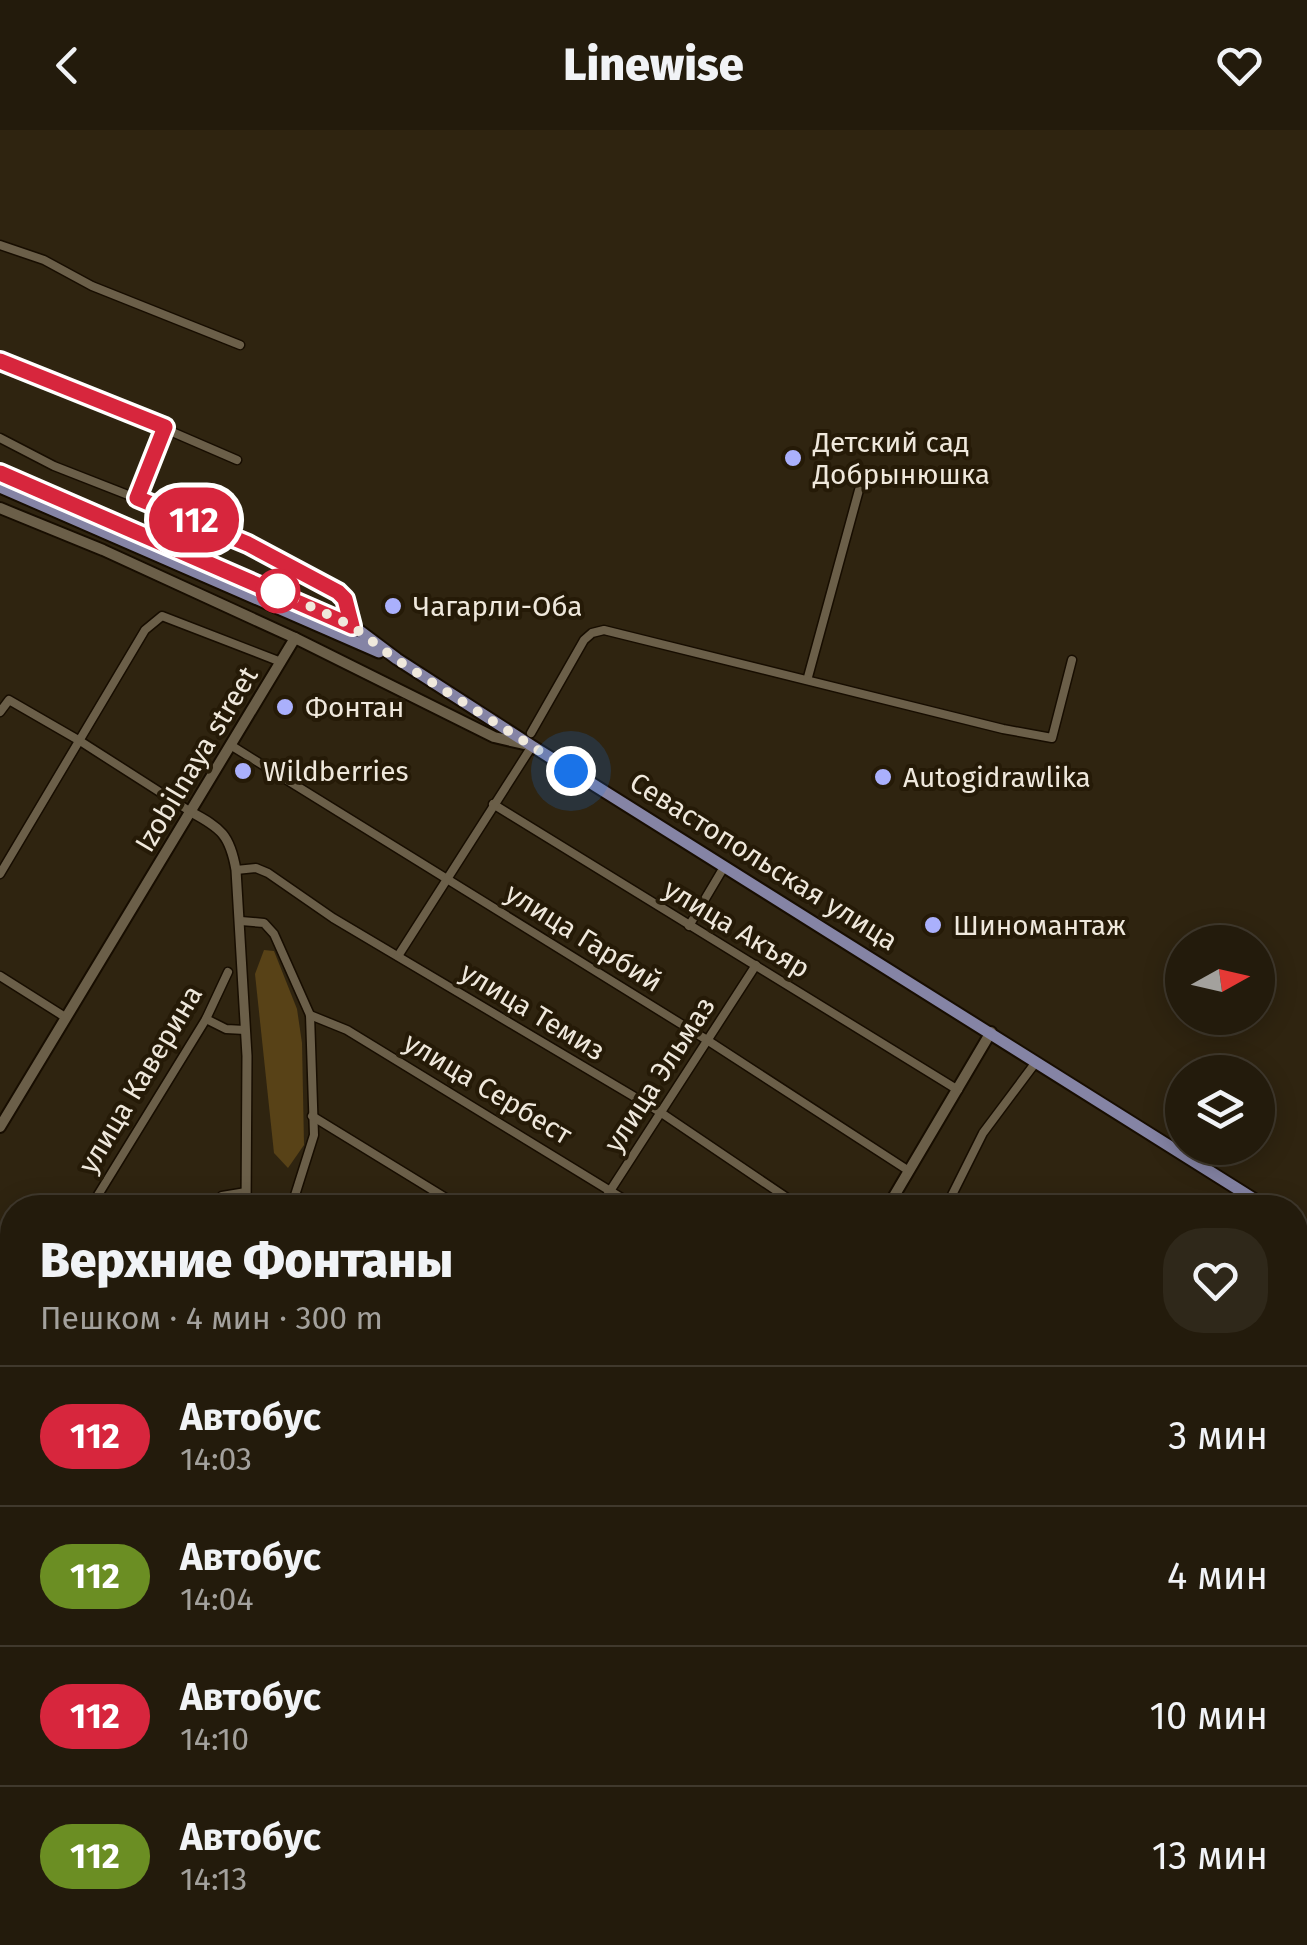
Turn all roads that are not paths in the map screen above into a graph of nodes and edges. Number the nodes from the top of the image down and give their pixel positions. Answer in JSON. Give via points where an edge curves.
{"nodes":[{"id":1,"x":0,"y":245,"type":"edge"},
{"id":2,"x":240,"y":345,"type":"dead end"},
{"id":3,"x":0,"y":361,"type":"edge"},
{"id":4,"x":165,"y":427,"type":"junction"},
{"id":5,"x":0,"y":438,"type":"edge"},
{"id":6,"x":238,"y":460,"type":"dead end"},
{"id":7,"x":0,"y":473,"type":"edge"},
{"id":8,"x":0,"y":487,"type":"edge"},
{"id":9,"x":860,"y":490,"type":"dead end"},
{"id":10,"x":137,"y":498,"type":"junction"},
{"id":11,"x":0,"y":508,"type":"edge"},
{"id":12,"x":270,"y":626,"type":"junction"},
{"id":13,"x":352,"y":626,"type":"junction"},
{"id":14,"x":295,"y":638,"type":"junction"},
{"id":15,"x":326,"y":652,"type":"junction"},
{"id":16,"x":397,"y":660,"type":"junction"},
{"id":17,"x":1072,"y":660,"type":"dead end"},
{"id":18,"x":280,"y":662,"type":"junction"},
{"id":19,"x":808,"y":677,"type":"dead end"},
{"id":20,"x":436,"y":706,"type":"junction"},
{"id":21,"x":1,"y":709,"type":"edge"},
{"id":22,"x":488,"y":716,"type":"junction"},
{"id":23,"x":80,"y":740,"type":"junction"},
{"id":24,"x":532,"y":740,"type":"junction"},
{"id":25,"x":232,"y":746,"type":"junction"},
{"id":26,"x":493,"y":804,"type":"junction"},
{"id":27,"x":192,"y":812,"type":"junction"},
{"id":28,"x":724,"y":867,"type":"junction"},
{"id":29,"x":236,"y":870,"type":"junction"},
{"id":30,"x":0,"y":874,"type":"edge"},
{"id":31,"x":447,"y":877,"type":"junction"},
{"id":32,"x":240,"y":921,"type":"junction"},
{"id":33,"x":689,"y":926,"type":"junction"},
{"id":34,"x":398,"y":956,"type":"junction"},
{"id":35,"x":756,"y":965,"type":"junction"},
{"id":36,"x":228,"y":972,"type":"dead end"},
{"id":37,"x":0,"y":976,"type":"edge"},
{"id":38,"x":310,"y":1016,"type":"junction"},
{"id":39,"x":65,"y":1017,"type":"junction"},
{"id":40,"x":206,"y":1019,"type":"junction"},
{"id":41,"x":245,"y":1030,"type":"junction"},
{"id":42,"x":991,"y":1032,"type":"junction"},
{"id":43,"x":707,"y":1040,"type":"junction"},
{"id":44,"x":1036,"y":1062,"type":"junction"},
{"id":45,"x":958,"y":1090,"type":"junction"},
{"id":46,"x":660,"y":1112,"type":"junction"},
{"id":47,"x":312,"y":1116,"type":"junction"},
{"id":48,"x":0,"y":1126,"type":"edge"},
{"id":49,"x":909,"y":1171,"type":"junction"},
{"id":50,"x":611,"y":1189,"type":"junction"},
{"id":51,"x":246,"y":1192,"type":"joint"},
{"id":52,"x":98,"y":1195,"type":"edge"},
{"id":53,"x":228,"y":1195,"type":"edge"},
{"id":54,"x":295,"y":1195,"type":"edge"},
{"id":55,"x":441,"y":1195,"type":"edge"},
{"id":56,"x":607,"y":1195,"type":"edge"},
{"id":57,"x":620,"y":1195,"type":"edge"},
{"id":58,"x":783,"y":1195,"type":"edge"},
{"id":59,"x":895,"y":1195,"type":"edge"},
{"id":60,"x":952,"y":1195,"type":"edge"},
{"id":61,"x":1247,"y":1195,"type":"edge"}],
"edges":[{"from":1,"to":2,"type":"street"},
{"from":3,"to":4,"type":"street"},
{"from":4,"to":6,"type":"street"},
{"from":4,"to":10,"type":"street"},
{"from":5,"to":10,"type":"street"},
{"from":7,"to":13,"type":"main road"},
{"from":8,"to":16,"type":"main road"},
{"from":9,"to":19,"type":"street"},
{"from":10,"to":13,"type":"street","via":[[248,544],[338,592]]},
{"from":11,"to":12,"type":"main road"},
{"from":12,"to":14,"type":"main road"},
{"from":12,"to":18,"type":"main road","via":[[284,642]]},
{"from":13,"to":16,"type":"main road"},
{"from":14,"to":15,"type":"main road"},
{"from":14,"to":18,"type":"main road","name":"Izobilnaya street"},
{"from":15,"to":18,"type":"main road","via":[[294,650]]},
{"from":15,"to":20,"type":"main road"},
{"from":16,"to":22,"type":"main road","name":"Севастопольская улица"},
{"from":17,"to":24,"type":"street","via":[[1052,738],[604,630],[584,640]]},
{"from":18,"to":23,"type":"street","via":[[162,616],[146,630]]},
{"from":18,"to":25,"type":"main road","name":"Izobilnaya street"},
{"from":20,"to":22,"type":"main road"},
{"from":20,"to":24,"type":"main road","via":[[494,737]]},
{"from":21,"to":23,"type":"street","via":[[9,700]]},
{"from":22,"to":24,"type":"main road","name":"Севастопольская улица"},
{"from":23,"to":27,"type":"street"},
{"from":23,"to":30,"type":"street"},
{"from":24,"to":26,"type":"street"},
{"from":24,"to":28,"type":"main road","name":"Севастопольская улица"},
{"from":25,"to":27,"type":"main road","name":"Izobilnaya street"},
{"from":25,"to":31,"type":"street","name":"улица Гарбий"},
{"from":26,"to":31,"type":"street"},
{"from":26,"to":33,"type":"street","name":"улица Акъяр"},
{"from":27,"to":29,"type":"street","via":[[222,830]]},
{"from":27,"to":39,"type":"main road","name":"Izobilnaya street"},
{"from":28,"to":33,"type":"street"},
{"from":28,"to":42,"type":"main road","name":"Севастопольская улица"},
{"from":29,"to":32,"type":"street"},
{"from":29,"to":34,"type":"street","name":"улица Темиз","via":[[268,873]]},
{"from":31,"to":34,"type":"street"},
{"from":31,"to":43,"type":"street","name":"улица Гарбий"},
{"from":32,"to":38,"type":"street","via":[[264,924],[274,934]]},
{"from":32,"to":41,"type":"street"},
{"from":33,"to":35,"type":"street","name":"улица Акъяр"},
{"from":34,"to":46,"type":"street","name":"улица Темиз"},
{"from":35,"to":43,"type":"street","name":"улица Эльмаз"},
{"from":35,"to":45,"type":"street","name":"улица Акъяр"},
{"from":36,"to":40,"type":"street","name":"улица Каверина"},
{"from":37,"to":39,"type":"street"},
{"from":38,"to":47,"type":"street"},
{"from":38,"to":50,"type":"street","name":"улица Сербест","via":[[347,1030]]},
{"from":39,"to":48,"type":"main road","name":"Izobilnaya street"},
{"from":40,"to":41,"type":"street"},
{"from":40,"to":52,"type":"street","name":"улица Каверина"},
{"from":41,"to":51,"type":"street"},
{"from":42,"to":44,"type":"main road","name":"Севастопольская улица"},
{"from":42,"to":45,"type":"main road"},
{"from":43,"to":46,"type":"street","name":"улица Эльмаз"},
{"from":43,"to":49,"type":"street","name":"улица Гарбий"},
{"from":44,"to":60,"type":"street","via":[[983,1133]]},
{"from":44,"to":61,"type":"main road","name":"Севастопольская улица"},
{"from":45,"to":49,"type":"main road"},
{"from":46,"to":50,"type":"street","name":"улица Эльмаз"},
{"from":46,"to":58,"type":"street","name":"улица Темиз"},
{"from":47,"to":54,"type":"street","via":[[314,1135]]},
{"from":47,"to":55,"type":"street"},
{"from":49,"to":59,"type":"main road"},
{"from":50,"to":56,"type":"street","name":"улица Эльмаз"},
{"from":50,"to":57,"type":"street","name":"улица Сербест"},
{"from":51,"to":53,"type":"street"}]}
